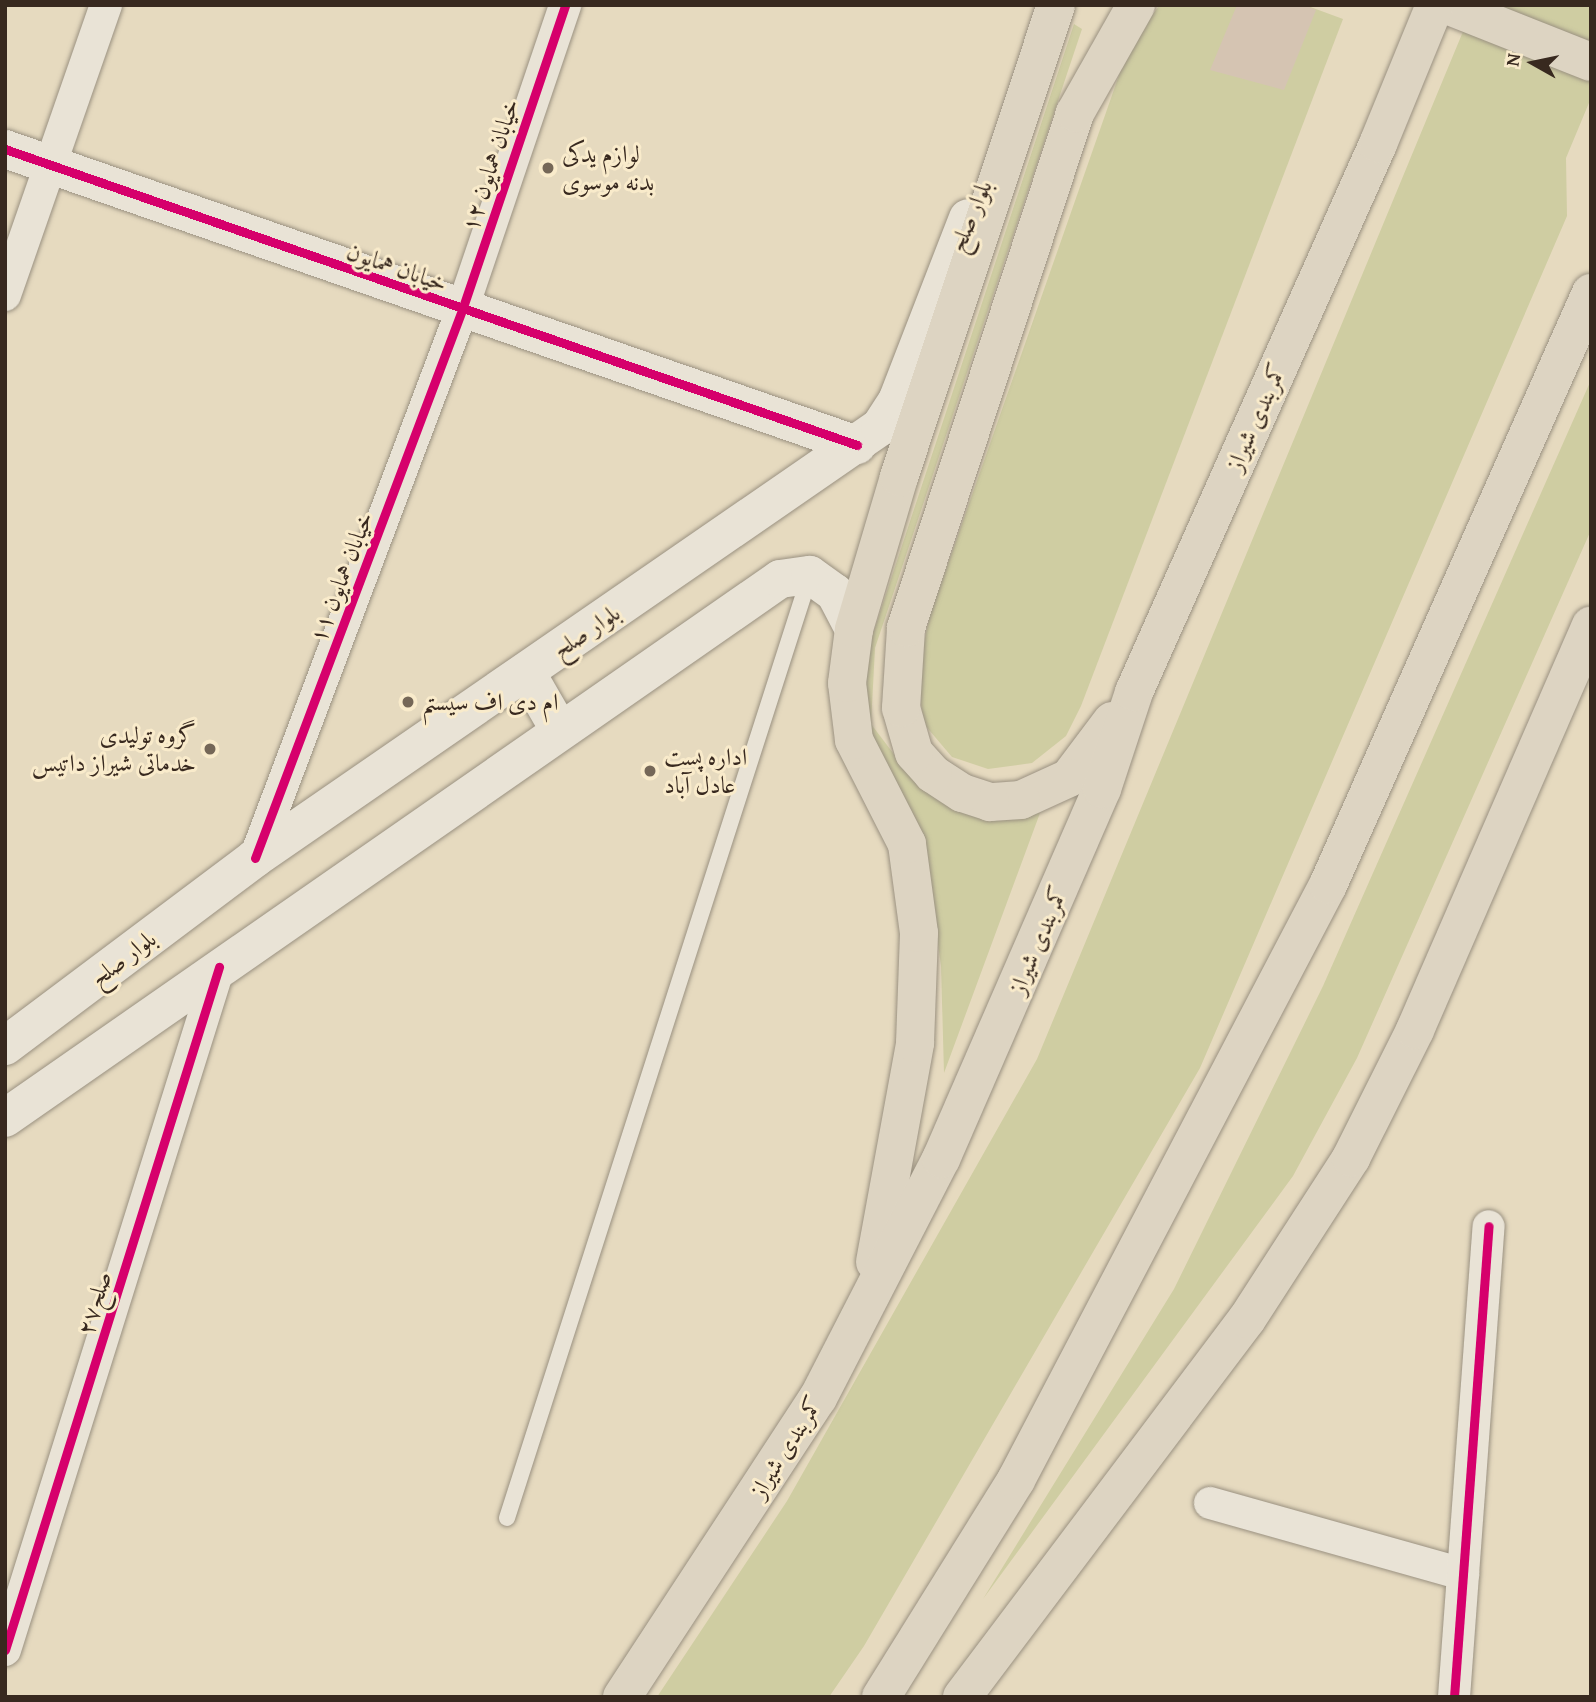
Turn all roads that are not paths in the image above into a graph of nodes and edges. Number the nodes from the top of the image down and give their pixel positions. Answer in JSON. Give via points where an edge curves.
{"nodes":[{"id":1,"x":106,"y":5,"type":"edge"},
{"id":2,"x":1056,"y":5,"type":"edge"},
{"id":3,"x":1136,"y":5,"type":"edge"},
{"id":4,"x":1435,"y":5,"type":"edge"},
{"id":5,"x":1447,"y":5,"type":"edge"},
{"id":6,"x":560,"y":19,"type":"edge"},
{"id":7,"x":1591,"y":62,"type":"edge"},
{"id":8,"x":1027,"y":104,"type":"junction"},
{"id":9,"x":5,"y":149,"type":"edge"},
{"id":10,"x":50,"y":166,"type":"junction"},
{"id":11,"x":1591,"y":293,"type":"edge"},
{"id":12,"x":5,"y":295,"type":"edge"},
{"id":13,"x":463,"y":310,"type":"junction"},
{"id":14,"x":857,"y":445,"type":"junction"},
{"id":15,"x":810,"y":575,"type":"junction"},
{"id":16,"x":1591,"y":626,"type":"edge"},
{"id":17,"x":854,"y":629,"type":"junction"},
{"id":18,"x":526,"y":672,"type":"junction"},
{"id":19,"x":1134,"y":692,"type":"junction"},
{"id":20,"x":560,"y":731,"type":"junction"},
{"id":21,"x":255,"y":858,"type":"junction"},
{"id":22,"x":219,"y":967,"type":"junction"},
{"id":23,"x":5,"y":1046,"type":"edge"},
{"id":24,"x":5,"y":1118,"type":"edge"},
{"id":25,"x":1489,"y":1226,"type":"dead end"},
{"id":26,"x":867,"y":1305,"type":"junction"},
{"id":27,"x":1210,"y":1503,"type":"dead end"},
{"id":28,"x":507,"y":1518,"type":"dead end"},
{"id":29,"x":1464,"y":1574,"type":"junction"},
{"id":30,"x":5,"y":1650,"type":"edge"},
{"id":31,"x":622,"y":1697,"type":"edge"},
{"id":32,"x":881,"y":1697,"type":"edge"},
{"id":33,"x":962,"y":1697,"type":"edge"},
{"id":34,"x":1454,"y":1697,"type":"edge"}],
"edges":[{"from":1,"to":10,"type":"street"},
{"from":2,"to":8,"type":"main road"},
{"from":3,"to":19,"type":"main road","via":[[1093,77],[1066,139],[906,628],[901,708],[914,753],[933,774],[962,793],[990,802],[1021,800],[1069,778]]},
{"from":4,"to":19,"type":"main road","name":"کمربندی شیراز","via":[[1378,145]]},
{"from":5,"to":7,"type":"main road"},
{"from":6,"to":13,"type":"street","name":"خیابان همایون ۱۲"},
{"from":8,"to":14,"type":"main road","name":"بلوار صلح","via":[[978,195],[897,401],[880,427]]},
{"from":8,"to":17,"type":"main road","via":[[899,477]]},
{"from":9,"to":10,"type":"main road","name":"خیابان همایون"},
{"from":10,"to":12,"type":"street"},
{"from":10,"to":13,"type":"main road","name":"خیابان همایون"},
{"from":11,"to":32,"type":"main road","via":[[1328,885],[1016,1480]]},
{"from":13,"to":14,"type":"main road","name":"خیابان همایون"},
{"from":13,"to":21,"type":"street","name":"خیابان همایون ۱۱"},
{"from":14,"to":18,"type":"main road","name":"بلوار صلح"},
{"from":15,"to":17,"type":"main road","via":[[835,593]]},
{"from":15,"to":20,"type":"main road","via":[[779,579]]},
{"from":15,"to":28,"type":"lane"},
{"from":16,"to":33,"type":"main road","via":[[1415,1030],[1352,1158],[1247,1319]]},
{"from":17,"to":26,"type":"main road","via":[[847,683],[854,740],[907,844],[919,933],[915,1043]]},
{"from":18,"to":20,"type":"main road"},
{"from":18,"to":21,"type":"main road","name":"بلوار صلح"},
{"from":19,"to":26,"type":"main road","name":"کمربندی شیراز","via":[[1101,789],[1010,1008],[942,1159]]},
{"from":20,"to":22,"type":"main road"},
{"from":21,"to":23,"type":"main road","name":"بلوار صلح"},
{"from":22,"to":24,"type":"main road"},
{"from":22,"to":30,"type":"street","name":"صلح۲۷"},
{"from":25,"to":29,"type":"street"},
{"from":26,"to":31,"type":"main road","name":"کمربندی شیراز","via":[[818,1398]]},
{"from":27,"to":29,"type":"street"},
{"from":29,"to":34,"type":"street"}]}
